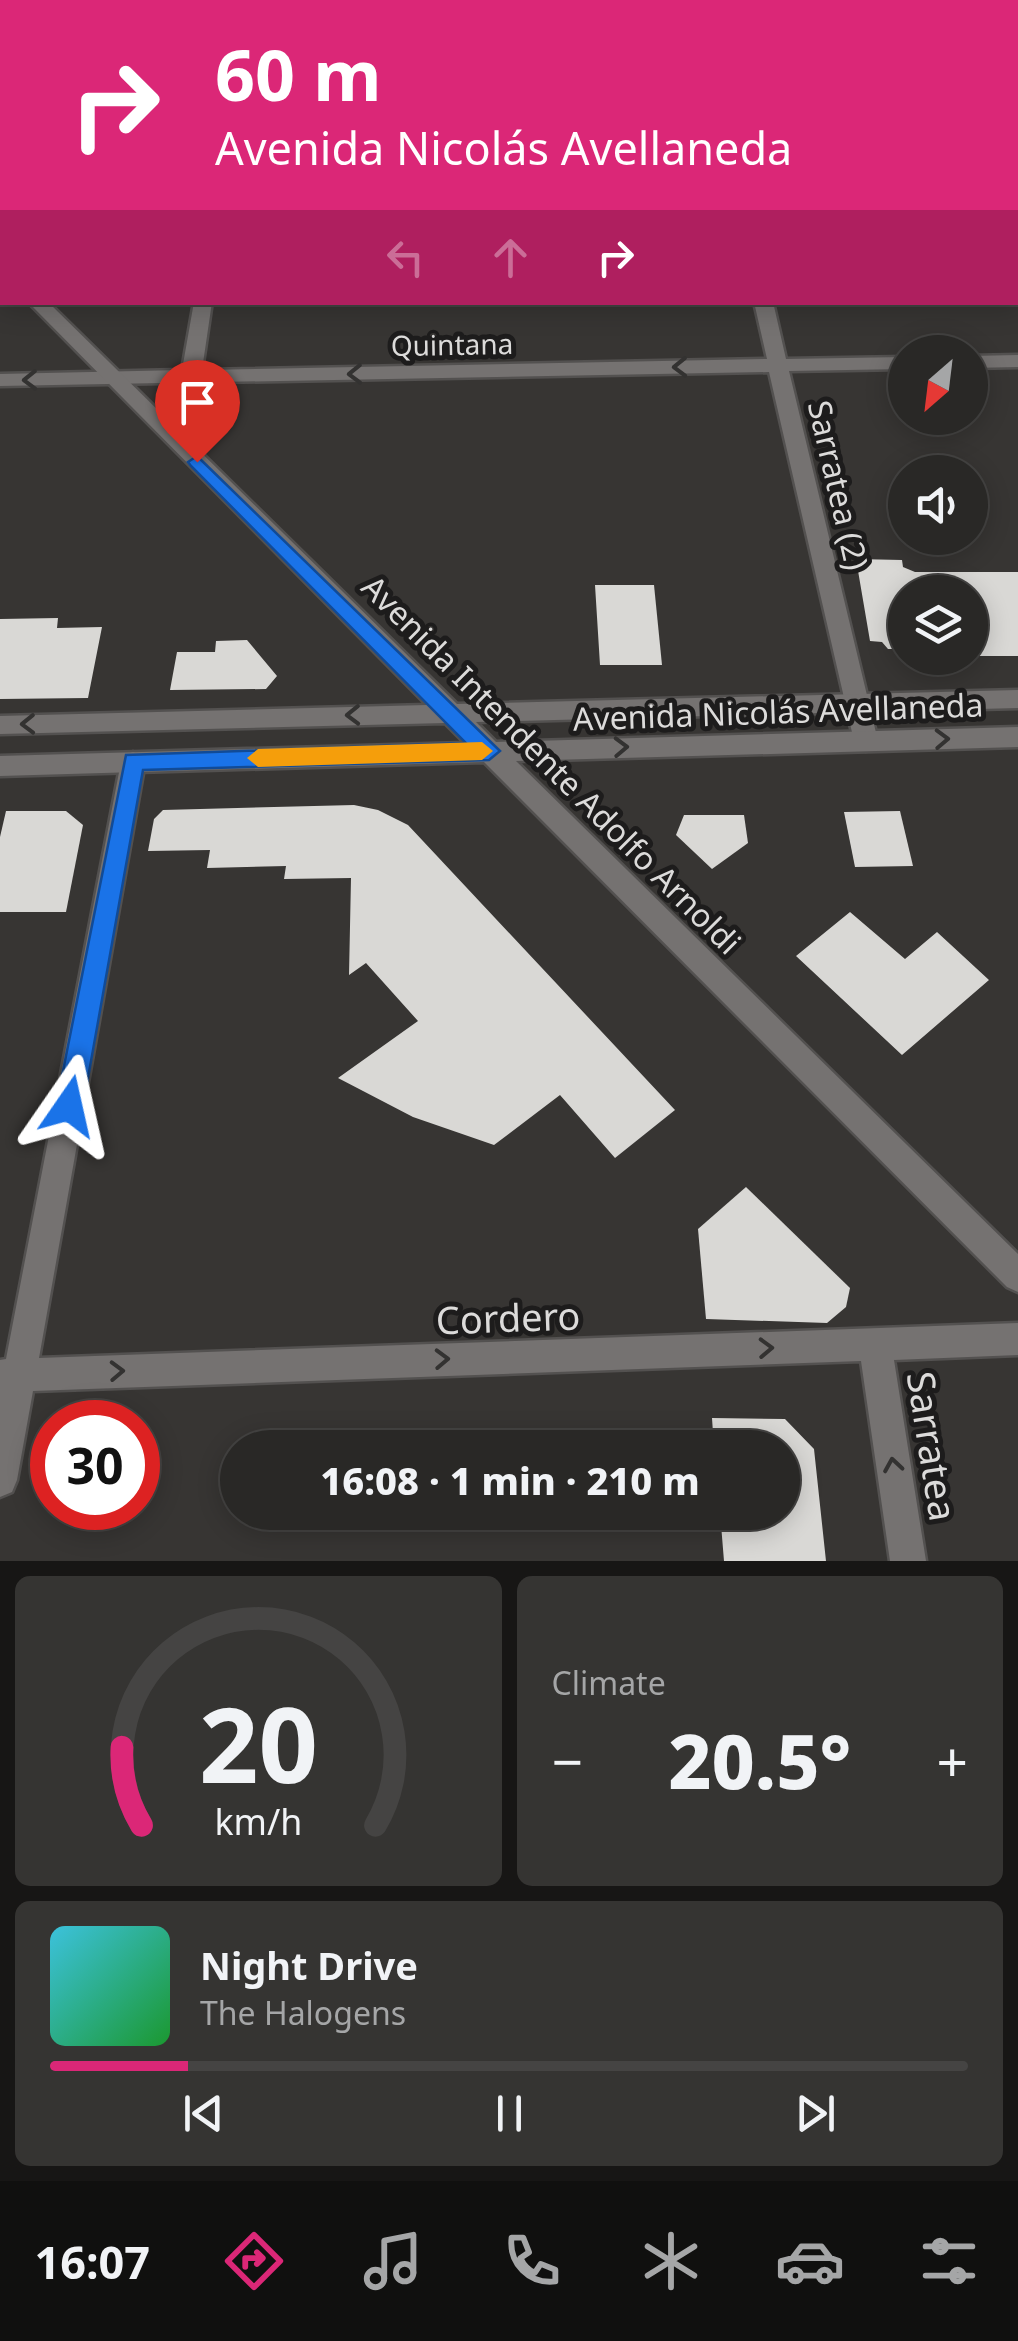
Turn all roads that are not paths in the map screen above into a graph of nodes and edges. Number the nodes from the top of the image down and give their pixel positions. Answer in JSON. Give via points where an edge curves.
{"nodes":[{"id":1,"x":40,"y":305,"type":"edge"},
{"id":2,"x":203,"y":305,"type":"edge"},
{"id":3,"x":764,"y":305,"type":"edge"},
{"id":4,"x":1018,"y":361,"type":"edge"},
{"id":5,"x":988,"y":362,"type":"edge"},
{"id":6,"x":888,"y":363,"type":"edge"},
{"id":7,"x":778,"y":365,"type":"junction"},
{"id":8,"x":191,"y":377,"type":"junction"},
{"id":9,"x":113,"y":378,"type":"junction"},
{"id":10,"x":0,"y":380,"type":"edge"},
{"id":11,"x":1018,"y":698,"type":"edge"},
{"id":12,"x":858,"y":703,"type":"junction"},
{"id":13,"x":450,"y":713,"type":"junction"},
{"id":14,"x":0,"y":724,"type":"edge"},
{"id":15,"x":1018,"y":737,"type":"edge"},
{"id":16,"x":866,"y":741,"type":"junction"},
{"id":17,"x":489,"y":751,"type":"junction"},
{"id":18,"x":134,"y":762,"type":"junction"},
{"id":19,"x":0,"y":766,"type":"edge"},
{"id":20,"x":1018,"y":1276,"type":"edge"},
{"id":21,"x":1018,"y":1338,"type":"edge"},
{"id":22,"x":875,"y":1344,"type":"junction"},
{"id":23,"x":10,"y":1375,"type":"edge"},
{"id":24,"x":0,"y":1480,"type":"edge"},
{"id":25,"x":908,"y":1561,"type":"edge"}],
"edges":[{"from":1,"to":9,"type":"main road","name":"Avenida Intendente Adolfo Arnoldi"},
{"from":2,"to":8,"type":"main road"},
{"from":3,"to":7,"type":"main road","name":"Sarratea (2)"},
{"from":4,"to":5,"type":"main road"},
{"from":6,"to":7,"type":"main road","name":"Quintana"},
{"from":7,"to":8,"type":"main road","name":"Quintana","one_way":true},
{"from":7,"to":12,"type":"main road","name":"Sarratea (2)"},
{"from":8,"to":9,"type":"main road","name":"Quintana"},
{"from":9,"to":10,"type":"main road","name":"Quintana","one_way":true},
{"from":9,"to":13,"type":"main road","name":"Avenida Intendente Adolfo Arnoldi"},
{"from":11,"to":12,"type":"main road","name":"Avenida Nicolás Avellaneda"},
{"from":12,"to":13,"type":"main road","name":"Avenida Nicolás Avellaneda"},
{"from":12,"to":16,"type":"main road","name":"Sarratea (2)"},
{"from":13,"to":14,"type":"main road","name":"Avenida Nicolás Avellaneda","one_way":true},
{"from":13,"to":17,"type":"main road","name":"Avenida Intendente Adolfo Arnoldi"},
{"from":16,"to":15,"type":"main road","name":"Avenida Nicolás Avellaneda","one_way":true},
{"from":17,"to":16,"type":"main road","name":"Avenida Nicolás Avellaneda","one_way":true},
{"from":17,"to":18,"type":"main road","name":"Avenida Nicolás Avellaneda"},
{"from":17,"to":20,"type":"main road","name":"Avenida Intendente Adolfo Arnoldi"},
{"from":18,"to":19,"type":"main road","name":"Avenida Nicolás Avellaneda"},
{"from":18,"to":23,"type":"main road"},
{"from":21,"to":22,"type":"main road","name":"Cordero"},
{"from":23,"to":22,"type":"main road","name":"Cordero","one_way":true},
{"from":25,"to":22,"type":"main road","name":"Sarratea","one_way":true},
{"from":23,"to":24,"type":"main road"}]}
